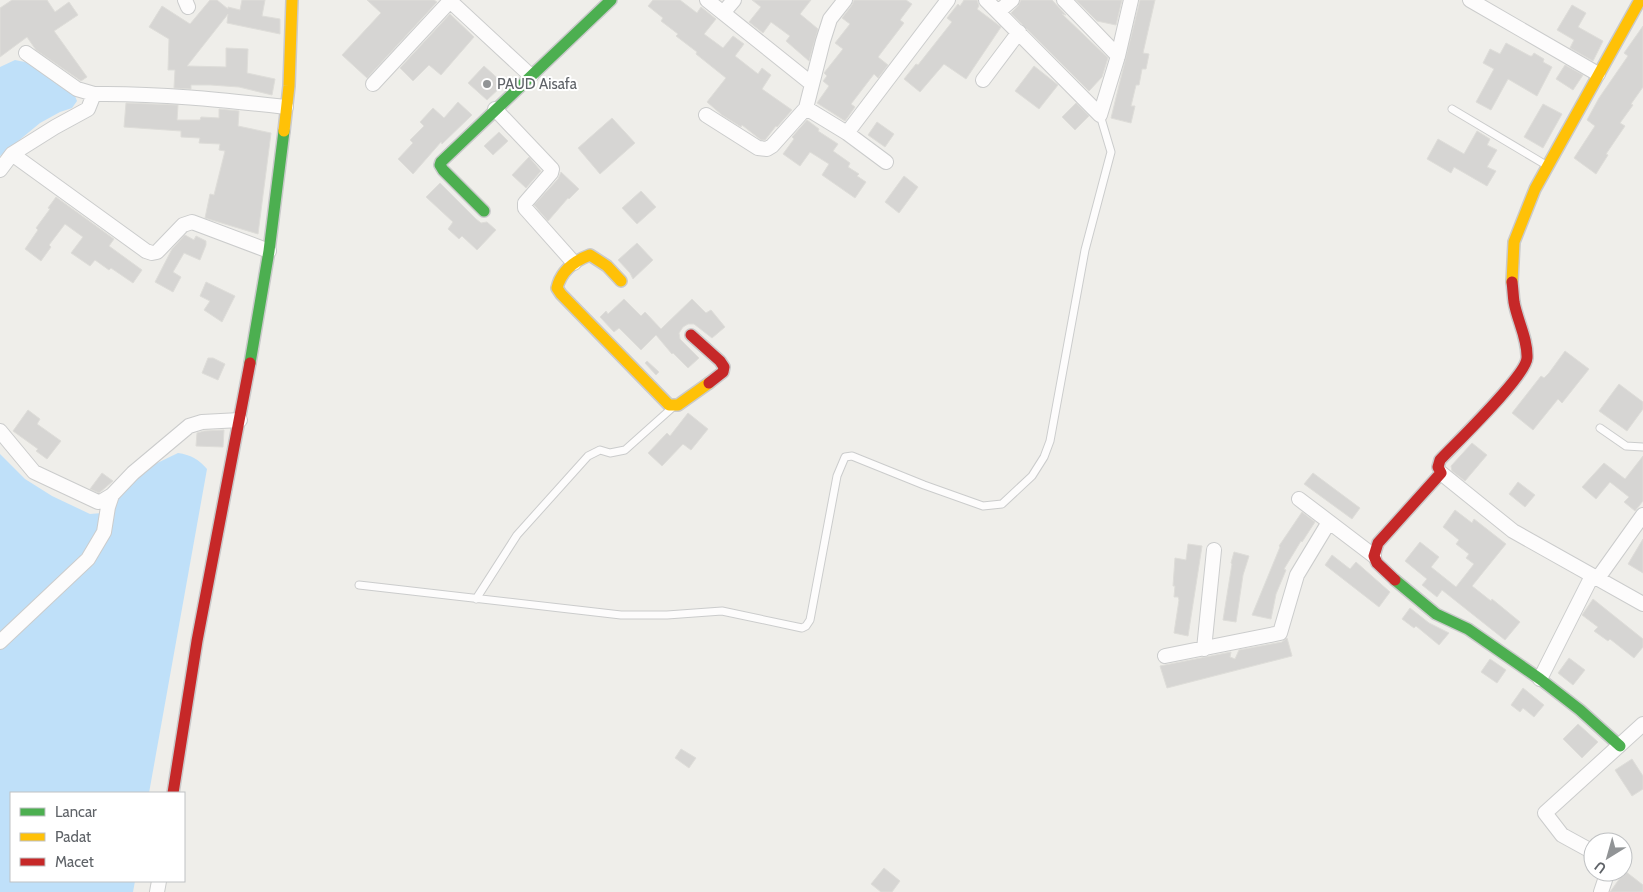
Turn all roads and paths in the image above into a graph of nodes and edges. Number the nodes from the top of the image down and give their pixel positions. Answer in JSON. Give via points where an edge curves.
{"nodes":[{"id":1,"x":292,"y":0,"type":"edge"},
{"id":2,"x":449,"y":0,"type":"edge"},
{"id":3,"x":611,"y":0,"type":"edge"},
{"id":4,"x":707,"y":0,"type":"edge"},
{"id":5,"x":734,"y":0,"type":"edge"},
{"id":6,"x":845,"y":0,"type":"edge"},
{"id":7,"x":986,"y":0,"type":"edge"},
{"id":8,"x":1012,"y":0,"type":"edge"},
{"id":9,"x":1064,"y":0,"type":"edge"},
{"id":10,"x":1131,"y":0,"type":"edge"},
{"id":11,"x":1470,"y":0,"type":"edge"},
{"id":12,"x":1640,"y":0,"type":"edge"},
{"id":13,"x":941,"y":2,"type":"edge"},
{"id":14,"x":998,"y":12,"type":"junction"},
{"id":15,"x":723,"y":13,"type":"junction"},
{"id":16,"x":1019,"y":32,"type":"junction"},
{"id":17,"x":26,"y":53,"type":"dead end"},
{"id":18,"x":1118,"y":56,"type":"junction"},
{"id":19,"x":1598,"y":74,"type":"junction"},
{"id":20,"x":531,"y":76,"type":"junction"},
{"id":21,"x":983,"y":80,"type":"dead end"},
{"id":22,"x":373,"y":84,"type":"dead end"},
{"id":23,"x":812,"y":84,"type":"junction"},
{"id":24,"x":94,"y":94,"type":"junction"},
{"id":25,"x":286,"y":107,"type":"junction"},
{"id":26,"x":495,"y":108,"type":"junction"},
{"id":27,"x":806,"y":108,"type":"junction"},
{"id":28,"x":1452,"y":109,"type":"dead end"},
{"id":29,"x":706,"y":115,"type":"dead end"},
{"id":30,"x":1100,"y":115,"type":"junction"},
{"id":31,"x":847,"y":132,"type":"junction"},
{"id":32,"x":12,"y":154,"type":"junction"},
{"id":33,"x":886,"y":162,"type":"dead end"},
{"id":34,"x":1548,"y":167,"type":"junction"},
{"id":35,"x":0,"y":170,"type":"edge"},
{"id":36,"x":484,"y":211,"type":"dead end"},
{"id":37,"x":269,"y":251,"type":"junction"},
{"id":38,"x":574,"y":264,"type":"junction"},
{"id":39,"x":621,"y":281,"type":"dead end"},
{"id":40,"x":691,"y":335,"type":"dead end"},
{"id":41,"x":675,"y":406,"type":"junction"},
{"id":42,"x":240,"y":420,"type":"junction"},
{"id":43,"x":1600,"y":428,"type":"dead end"},
{"id":44,"x":0,"y":431,"type":"edge"},
{"id":45,"x":1643,"y":447,"type":"edge"},
{"id":46,"x":1441,"y":473,"type":"junction"},
{"id":47,"x":111,"y":498,"type":"junction"},
{"id":48,"x":1299,"y":499,"type":"dead end"},
{"id":49,"x":1643,"y":515,"type":"edge"},
{"id":50,"x":1329,"y":522,"type":"junction"},
{"id":51,"x":1214,"y":550,"type":"dead end"},
{"id":52,"x":1374,"y":556,"type":"junction"},
{"id":53,"x":1595,"y":577,"type":"junction"},
{"id":54,"x":359,"y":585,"type":"dead end"},
{"id":55,"x":476,"y":599,"type":"junction"},
{"id":56,"x":1643,"y":604,"type":"edge"},
{"id":57,"x":0,"y":642,"type":"edge"},
{"id":58,"x":1204,"y":649,"type":"junction"},
{"id":59,"x":1164,"y":656,"type":"dead end"},
{"id":60,"x":1540,"y":679,"type":"junction"},
{"id":61,"x":1643,"y":724,"type":"edge"},
{"id":62,"x":1620,"y":746,"type":"junction"},
{"id":63,"x":172,"y":792,"type":"edge"},
{"id":64,"x":1583,"y":847,"type":"edge"}],
"edges":[{"from":1,"to":25,"type":"street"},
{"from":2,"to":20,"type":"street"},
{"from":2,"to":22,"type":"street"},
{"from":3,"to":20,"type":"street"},
{"from":4,"to":15,"type":"street"},
{"from":5,"to":15,"type":"street"},
{"from":6,"to":23,"type":"street","via":[[830,19]]},
{"from":7,"to":14,"type":"street"},
{"from":8,"to":14,"type":"street"},
{"from":9,"to":18,"type":"street"},
{"from":10,"to":18,"type":"street"},
{"from":11,"to":19,"type":"street"},
{"from":12,"to":19,"type":"street"},
{"from":13,"to":31,"type":"street"},
{"from":14,"to":16,"type":"street"},
{"from":15,"to":23,"type":"street"},
{"from":16,"to":21,"type":"street"},
{"from":16,"to":30,"type":"street"},
{"from":17,"to":24,"type":"street","via":[[77,89]]},
{"from":18,"to":30,"type":"street"},
{"from":19,"to":34,"type":"street"},
{"from":20,"to":26,"type":"street"},
{"from":23,"to":27,"type":"street"},
{"from":24,"to":25,"type":"street","via":[[135,93]]},
{"from":24,"to":32,"type":"street","via":[[88,109]]},
{"from":25,"to":37,"type":"street"},
{"from":26,"to":36,"type":"street","via":[[440,165]]},
{"from":26,"to":38,"type":"street","via":[[552,169],[524,205]]},
{"from":27,"to":29,"type":"street","via":[[767,149],[758,148]]},
{"from":27,"to":31,"type":"street"},
{"from":28,"to":34,"type":"lane"},
{"from":30,"to":55,"type":"lane","via":[[1111,152],[1086,250],[1050,441],[1032,476],[1002,504],[983,506],[852,456],[845,457],[838,476],[810,620],[802,628],[722,611],[620,615]]},
{"from":31,"to":33,"type":"street"},
{"from":32,"to":35,"type":"street"},
{"from":32,"to":37,"type":"street","via":[[152,253],[157,252],[184,225],[192,222]]},
{"from":34,"to":46,"type":"street","via":[[1535,189],[1514,242],[1512,288],[1528,358],[1509,386],[1440,460],[1438,467]]},
{"from":37,"to":42,"type":"street"},
{"from":38,"to":39,"type":"street","via":[[592,255]]},
{"from":38,"to":41,"type":"street","via":[[559,279],[557,288],[560,294],[667,404]]},
{"from":40,"to":41,"type":"street","via":[[720,361],[724,370]]},
{"from":41,"to":55,"type":"lane","via":[[625,450],[610,453],[600,450],[588,456],[518,535]]},
{"from":42,"to":47,"type":"street","via":[[189,426],[133,473]]},
{"from":42,"to":63,"type":"street","via":[[197,641]]},
{"from":43,"to":45,"type":"lane","via":[[1626,446]]},
{"from":44,"to":47,"type":"street","via":[[34,472],[94,500]]},
{"from":46,"to":52,"type":"street","via":[[1378,543]]},
{"from":46,"to":53,"type":"street","via":[[1513,530]]},
{"from":47,"to":57,"type":"street","via":[[104,532],[88,559]]},
{"from":48,"to":50,"type":"street"},
{"from":49,"to":53,"type":"street"},
{"from":50,"to":52,"type":"street"},
{"from":50,"to":58,"type":"street","via":[[1297,575],[1280,633]]},
{"from":51,"to":58,"type":"street"},
{"from":52,"to":60,"type":"street","via":[[1392,578],[1436,614],[1468,629]]},
{"from":53,"to":56,"type":"street"},
{"from":53,"to":60,"type":"street"},
{"from":54,"to":55,"type":"lane"},
{"from":58,"to":59,"type":"street"},
{"from":60,"to":62,"type":"street"},
{"from":61,"to":62,"type":"street"},
{"from":62,"to":64,"type":"street","via":[[1545,813],[1562,835]]}]}
